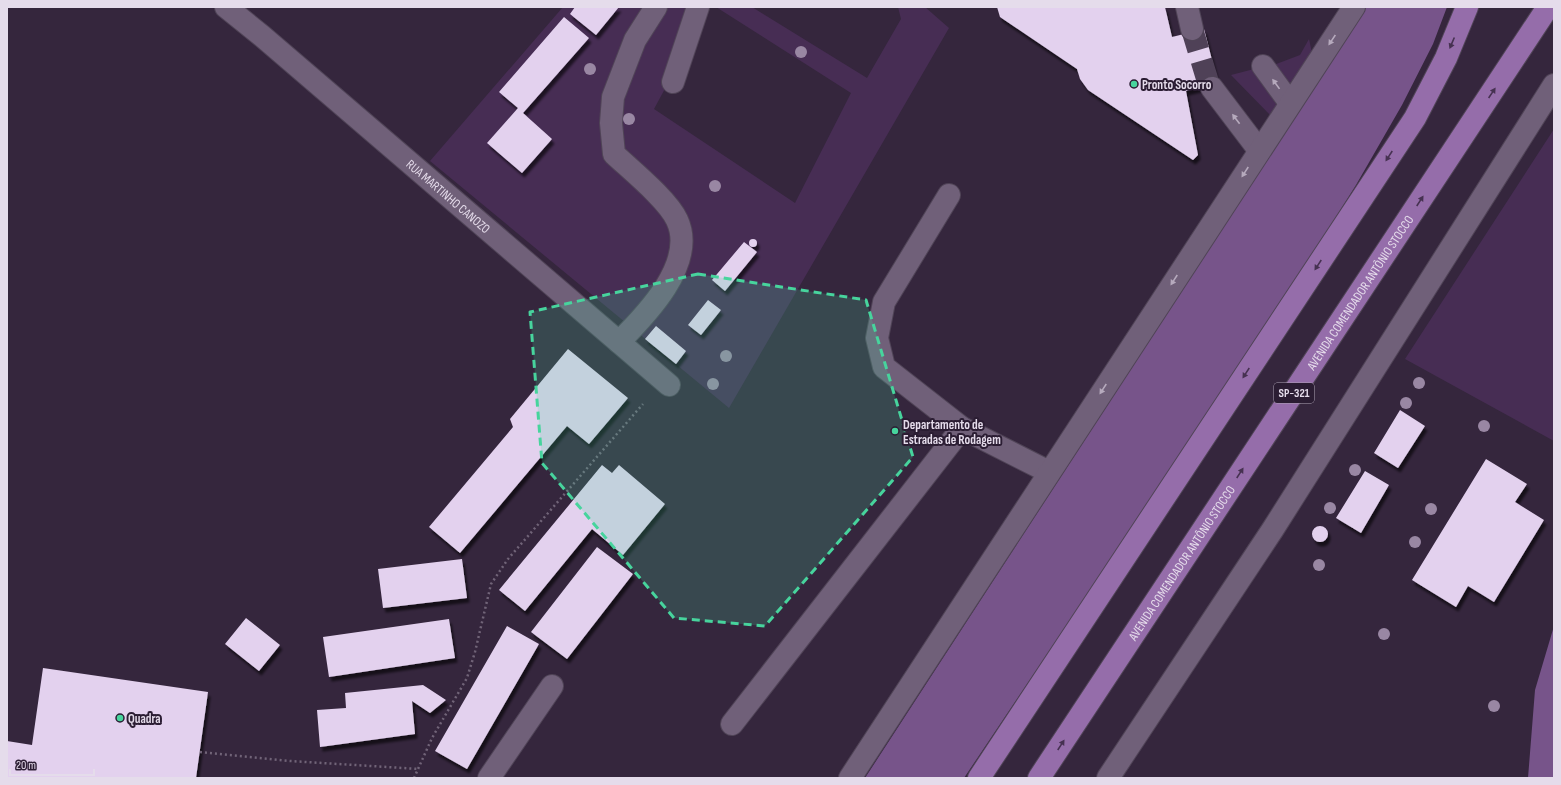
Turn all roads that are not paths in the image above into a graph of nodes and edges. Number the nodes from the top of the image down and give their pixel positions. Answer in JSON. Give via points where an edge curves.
{"nodes":[{"id":1,"x":226,"y":7,"type":"edge"},
{"id":2,"x":656,"y":7,"type":"edge"},
{"id":3,"x":698,"y":7,"type":"edge"},
{"id":4,"x":1187,"y":7,"type":"edge"},
{"id":5,"x":1354,"y":7,"type":"edge"},
{"id":6,"x":1467,"y":7,"type":"edge"},
{"id":7,"x":1548,"y":7,"type":"edge"},
{"id":8,"x":1192,"y":30,"type":"tunnel mouth"},
{"id":9,"x":1263,"y":66,"type":"dead end"},
{"id":10,"x":673,"y":82,"type":"dead end"},
{"id":11,"x":1554,"y":85,"type":"edge"},
{"id":12,"x":1212,"y":88,"type":"tunnel mouth"},
{"id":13,"x":1290,"y":103,"type":"junction"},
{"id":14,"x":1259,"y":150,"type":"junction"},
{"id":15,"x":949,"y":195,"type":"dead end"},
{"id":16,"x":619,"y":342,"type":"junction"},
{"id":17,"x":669,"y":385,"type":"dead end"},
{"id":18,"x":962,"y":428,"type":"junction"},
{"id":19,"x":1049,"y":472,"type":"junction"},
{"id":20,"x":552,"y":686,"type":"dead end"},
{"id":21,"x":732,"y":724,"type":"dead end"},
{"id":22,"x":490,"y":778,"type":"edge"},
{"id":23,"x":850,"y":778,"type":"edge"},
{"id":24,"x":979,"y":778,"type":"edge"},
{"id":25,"x":1039,"y":778,"type":"edge"},
{"id":26,"x":1108,"y":778,"type":"edge"}],
"edges":[{"from":1,"to":16,"type":"street","name":"RUA MARTINHO CANOZO"},
{"from":2,"to":16,"type":"street","via":[[635,40],[614,97],[611,122],[614,154],[663,201],[677,220],[681,253],[658,301]]},
{"from":3,"to":10,"type":"street"},
{"from":4,"to":8,"type":"street"},
{"from":5,"to":13,"type":"street","one_way":true},
{"from":6,"to":24,"type":"main road","one_way":true,"via":[[1446,58],[1415,118]]},
{"from":25,"to":7,"type":"main road","name":"AVENIDA COMENDADOR ANTÔNIO STOCCO","number":"SP-321","one_way":true},
{"from":13,"to":9,"type":"street","one_way":true},
{"from":11,"to":26,"type":"street","via":[[1273,529]]},
{"from":14,"to":12,"type":"street","one_way":true},
{"from":13,"to":14,"type":"street"},
{"from":14,"to":19,"type":"street","one_way":true},
{"from":15,"to":18,"type":"street","via":[[884,302],[878,338],[884,367]]},
{"from":16,"to":17,"type":"street","name":"RUA MARTINHO CANOZO"},
{"from":18,"to":19,"type":"street"},
{"from":18,"to":21,"type":"street"},
{"from":19,"to":23,"type":"street"},
{"from":20,"to":22,"type":"street"}]}
